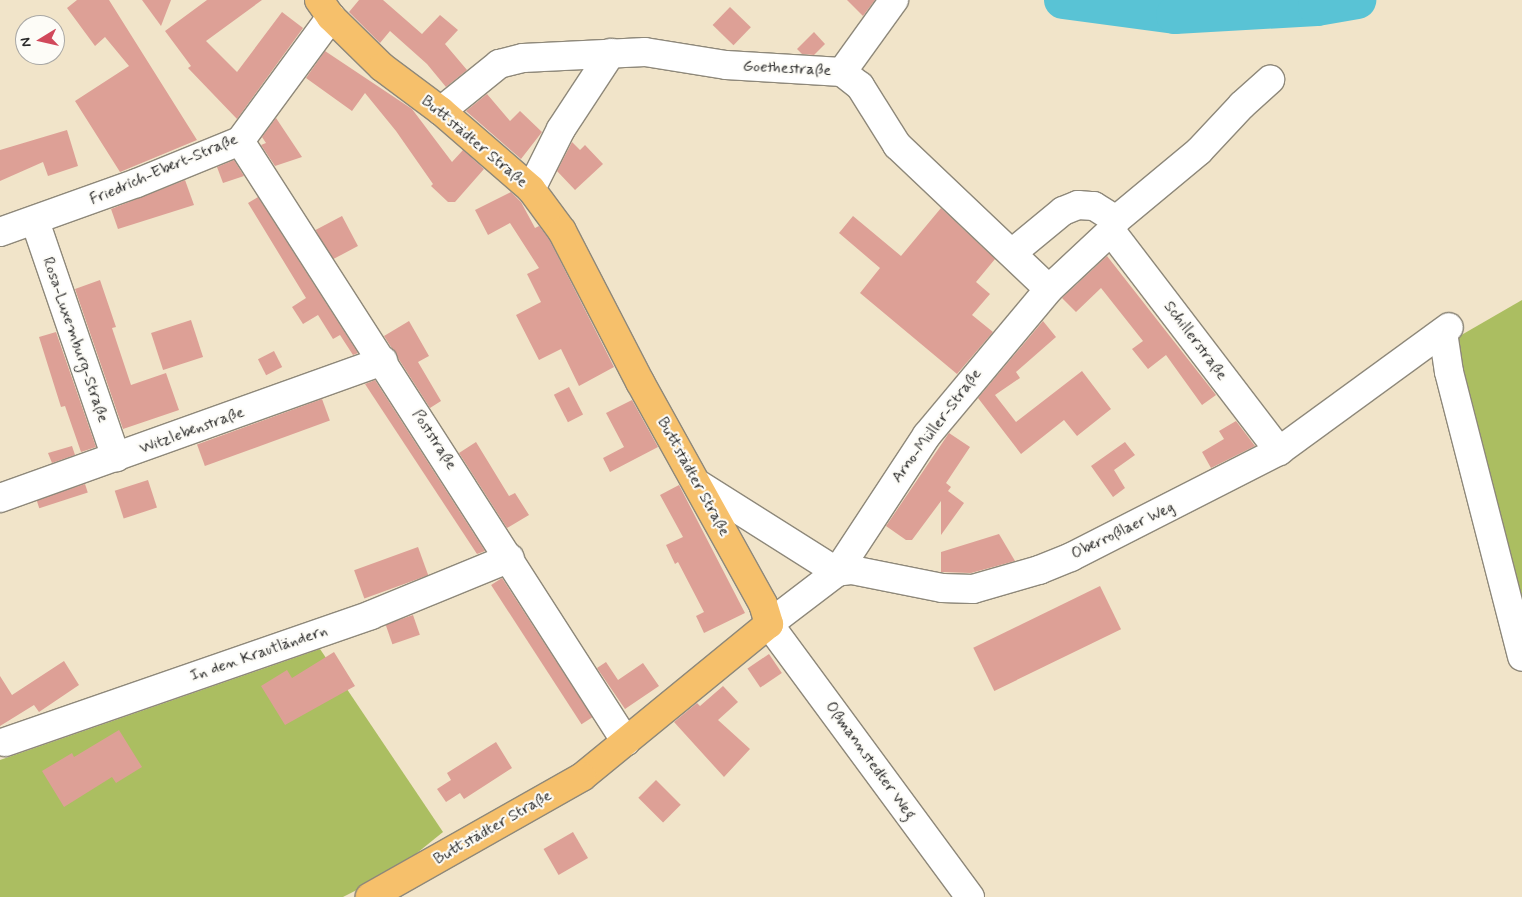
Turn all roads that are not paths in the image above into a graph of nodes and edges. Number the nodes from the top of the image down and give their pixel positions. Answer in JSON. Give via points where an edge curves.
{"nodes":[{"id":1,"x":894,"y":0,"type":"edge"},
{"id":2,"x":325,"y":8,"type":"edge"},
{"id":3,"x":611,"y":53,"type":"junction"},
{"id":4,"x":842,"y":72,"type":"junction"},
{"id":5,"x":1270,"y":80,"type":"dead end"},
{"id":6,"x":441,"y":111,"type":"junction"},
{"id":7,"x":240,"y":141,"type":"junction"},
{"id":8,"x":531,"y":189,"type":"junction"},
{"id":9,"x":35,"y":221,"type":"junction"},
{"id":10,"x":1113,"y":225,"type":"junction"},
{"id":11,"x":0,"y":232,"type":"edge"},
{"id":12,"x":1012,"y":253,"type":"junction"},
{"id":13,"x":1049,"y":289,"type":"junction"},
{"id":14,"x":1415,"y":353,"type":"junction"},
{"id":15,"x":383,"y":361,"type":"junction"},
{"id":16,"x":1450,"y":372,"type":"junction"},
{"id":17,"x":1279,"y":451,"type":"junction"},
{"id":18,"x":116,"y":458,"type":"junction"},
{"id":19,"x":698,"y":484,"type":"junction"},
{"id":20,"x":0,"y":498,"type":"edge"},
{"id":21,"x":510,"y":558,"type":"junction"},
{"id":22,"x":838,"y":572,"type":"junction"},
{"id":23,"x":769,"y":624,"type":"junction"},
{"id":24,"x":1522,"y":657,"type":"edge"},
{"id":25,"x":5,"y":742,"type":"dead end"},
{"id":26,"x":626,"y":742,"type":"junction"},
{"id":27,"x":370,"y":897,"type":"edge"},
{"id":28,"x":970,"y":897,"type":"edge"}],
"edges":[{"from":1,"to":4,"type":"street"},
{"from":2,"to":6,"type":"main road","name":"Buttstädter Straße","via":[[382,67]]},
{"from":2,"to":7,"type":"street","name":"Friedrich-Ebert-Straße"},
{"from":3,"to":4,"type":"street","name":"Goethestraße","via":[[645,52],[726,65]]},
{"from":3,"to":6,"type":"street","name":"Goethestraße","via":[[523,58],[499,64]]},
{"from":3,"to":8,"type":"street","via":[[561,129]]},
{"from":4,"to":12,"type":"street","name":"Goethestraße","via":[[860,86],[897,145]]},
{"from":5,"to":10,"type":"street","name":"Arno-Müller-Straße","via":[[1199,151]]},
{"from":6,"to":8,"type":"main road","name":"Buttstädter Straße"},
{"from":7,"to":9,"type":"street","name":"Friedrich-Ebert-Straße"},
{"from":7,"to":15,"type":"street","name":"Poststraße"},
{"from":8,"to":19,"type":"main road","name":"Buttstädter Straße","via":[[562,231],[640,382]]},
{"from":9,"to":11,"type":"street","name":"Friedrich-Ebert-Straße"},
{"from":9,"to":18,"type":"street","name":"Rosa-Luxemburg-Straße"},
{"from":10,"to":12,"type":"street","via":[[1094,206],[1078,205],[1063,211]]},
{"from":10,"to":13,"type":"street","name":"Arno-Müller-Straße"},
{"from":10,"to":17,"type":"street","name":"Schillerstraße"},
{"from":12,"to":13,"type":"street","name":"Goethestraße"},
{"from":13,"to":22,"type":"street","name":"Arno-Müller-Straße","via":[[927,435]]},
{"from":14,"to":16,"type":"street"},
{"from":14,"to":16,"type":"street","name":"Oberroßlaer Weg","via":[[1446,329]]},
{"from":14,"to":17,"type":"street","name":"Oberroßlaer Weg"},
{"from":15,"to":18,"type":"street","name":"Witzlebenstraße"},
{"from":15,"to":21,"type":"street","name":"Poststraße"},
{"from":16,"to":24,"type":"street"},
{"from":17,"to":22,"type":"street","name":"Oberroßlaer Weg","via":[[1072,557],[994,584],[973,589],[942,588],[852,570]]},
{"from":18,"to":20,"type":"street","name":"Witzlebenstraße"},
{"from":19,"to":22,"type":"street"},
{"from":19,"to":23,"type":"main road","name":"Buttstädter Straße","via":[[763,604]]},
{"from":21,"to":25,"type":"street","name":"In den Krautländern","via":[[371,616]]},
{"from":21,"to":26,"type":"street","name":"Poststraße"},
{"from":22,"to":23,"type":"street"},
{"from":23,"to":26,"type":"main road","name":"Buttstädter Straße"},
{"from":23,"to":28,"type":"street","name":"Oßmannstedter Weg"},
{"from":26,"to":27,"type":"main road","name":"Buttstädter Straße","via":[[582,777]]}]}
